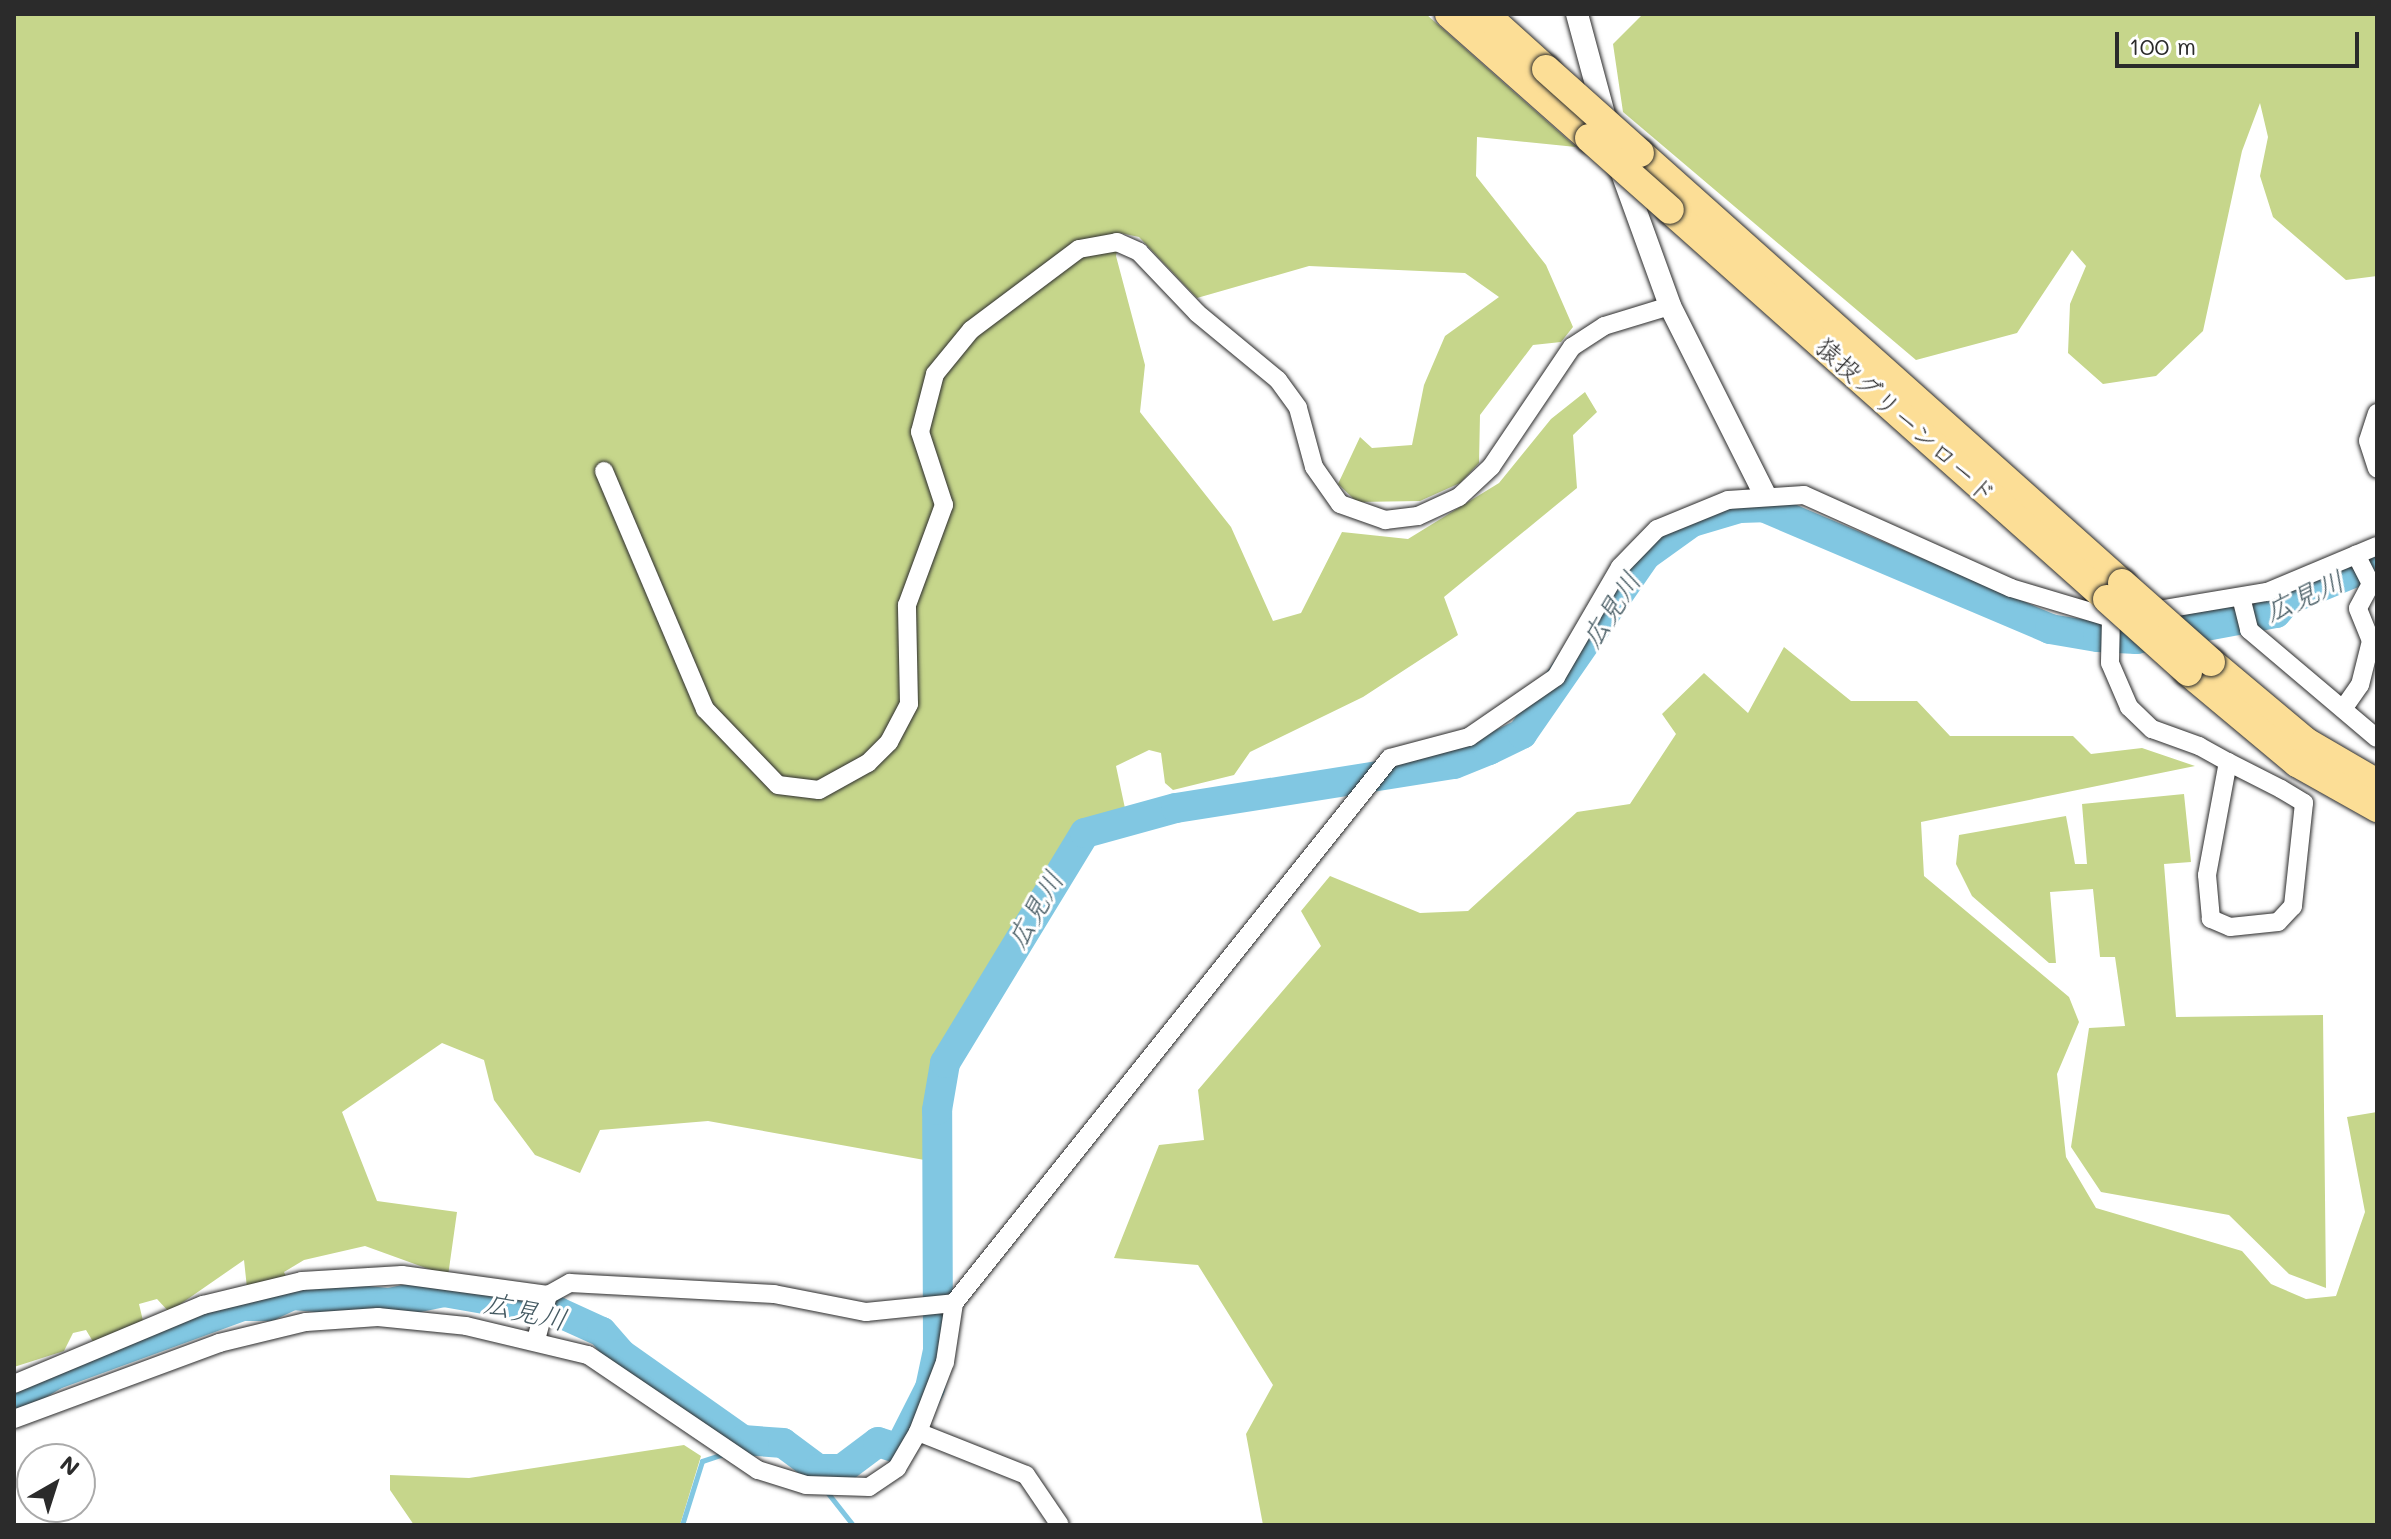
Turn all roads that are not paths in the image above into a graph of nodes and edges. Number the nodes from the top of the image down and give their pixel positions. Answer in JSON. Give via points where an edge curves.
{"nodes":[{"id":1,"x":1449,"y":14,"type":"edge"},
{"id":2,"x":1485,"y":14,"type":"edge"},
{"id":3,"x":1577,"y":14,"type":"edge"},
{"id":4,"x":1670,"y":306,"type":"junction"},
{"id":5,"x":2377,"y":413,"type":"edge"},
{"id":6,"x":2377,"y":469,"type":"edge"},
{"id":7,"x":604,"y":471,"type":"dead end"},
{"id":8,"x":1764,"y":493,"type":"junction"},
{"id":9,"x":2377,"y":546,"type":"edge"},
{"id":10,"x":2356,"y":556,"type":"junction"},
{"id":11,"x":2241,"y":598,"type":"junction"},
{"id":12,"x":2113,"y":607,"type":"junction"},
{"id":13,"x":2200,"y":667,"type":"junction"},
{"id":14,"x":2343,"y":709,"type":"junction"},
{"id":15,"x":2377,"y":738,"type":"edge"},
{"id":16,"x":2228,"y":762,"type":"junction"},
{"id":17,"x":2377,"y":783,"type":"edge"},
{"id":18,"x":2377,"y":808,"type":"edge"},
{"id":19,"x":547,"y":1298,"type":"junction"},
{"id":20,"x":950,"y":1303,"type":"junction"},
{"id":21,"x":537,"y":1336,"type":"junction"},
{"id":22,"x":14,"y":1384,"type":"edge"},
{"id":23,"x":14,"y":1419,"type":"edge"},
{"id":24,"x":918,"y":1432,"type":"junction"},
{"id":25,"x":1060,"y":1525,"type":"edge"}],
"edges":[{"from":1,"to":12,"type":"main road","name":"猿投グリーンロード","bridge":true},
{"from":2,"to":12,"type":"main road","name":"猿投グリーンロード","bridge":true,"via":[[1640,153]]},
{"from":3,"to":4,"type":"street","via":[[1624,185]]},
{"from":4,"to":7,"type":"street","via":[[1604,326],[1572,347],[1491,467],[1459,497],[1418,516],[1385,520],[1340,504],[1314,467],[1298,408],[1278,380],[1197,313],[1139,252],[1117,242],[1079,249],[971,330],[935,374],[920,432],[944,505],[907,605],[909,704],[868,763],[819,790],[778,785],[705,709]]},
{"from":4,"to":8,"type":"street"},
{"from":5,"to":6,"type":"street","via":[[2368,441]]},
{"from":8,"to":12,"type":"street","via":[[1804,495],[2011,588]]},
{"from":8,"to":20,"type":"street","via":[[1657,529],[1620,567],[1556,677],[1519,709],[1469,737],[1390,758]]},
{"from":9,"to":10,"type":"street"},
{"from":10,"to":11,"type":"street"},
{"from":10,"to":14,"type":"street","via":[[2371,584],[2358,608],[2371,641],[2360,685]]},
{"from":11,"to":12,"type":"street"},
{"from":11,"to":14,"type":"street","via":[[2247,626]]},
{"from":12,"to":13,"type":"main road","name":"猿投グリーンロード","bridge":true},
{"from":12,"to":16,"type":"street","via":[[2110,663],[2129,707],[2152,729]]},
{"from":13,"to":17,"type":"main road","name":"猿投グリーンロード","via":[[2305,741]]},
{"from":13,"to":18,"type":"main road","name":"猿投グリーンロード","via":[[2297,763]]},
{"from":14,"to":15,"type":"street"},
{"from":16,"to":16,"type":"street","via":[[2304,803],[2293,906],[2278,922],[2230,927],[2211,919],[2207,875]]},
{"from":19,"to":20,"type":"street","via":[[570,1283],[616,1283],[774,1294],[866,1312]]},
{"from":19,"to":21,"type":"street"},
{"from":19,"to":22,"type":"street","via":[[402,1275],[302,1281],[203,1305]]},
{"from":20,"to":24,"type":"street","via":[[945,1362]]},
{"from":21,"to":23,"type":"street","via":[[378,1317],[306,1322],[185,1353]]},
{"from":21,"to":24,"type":"street","via":[[601,1362],[758,1470],[806,1485],[879,1483]]},
{"from":24,"to":25,"type":"street","via":[[1026,1475]]}]}
